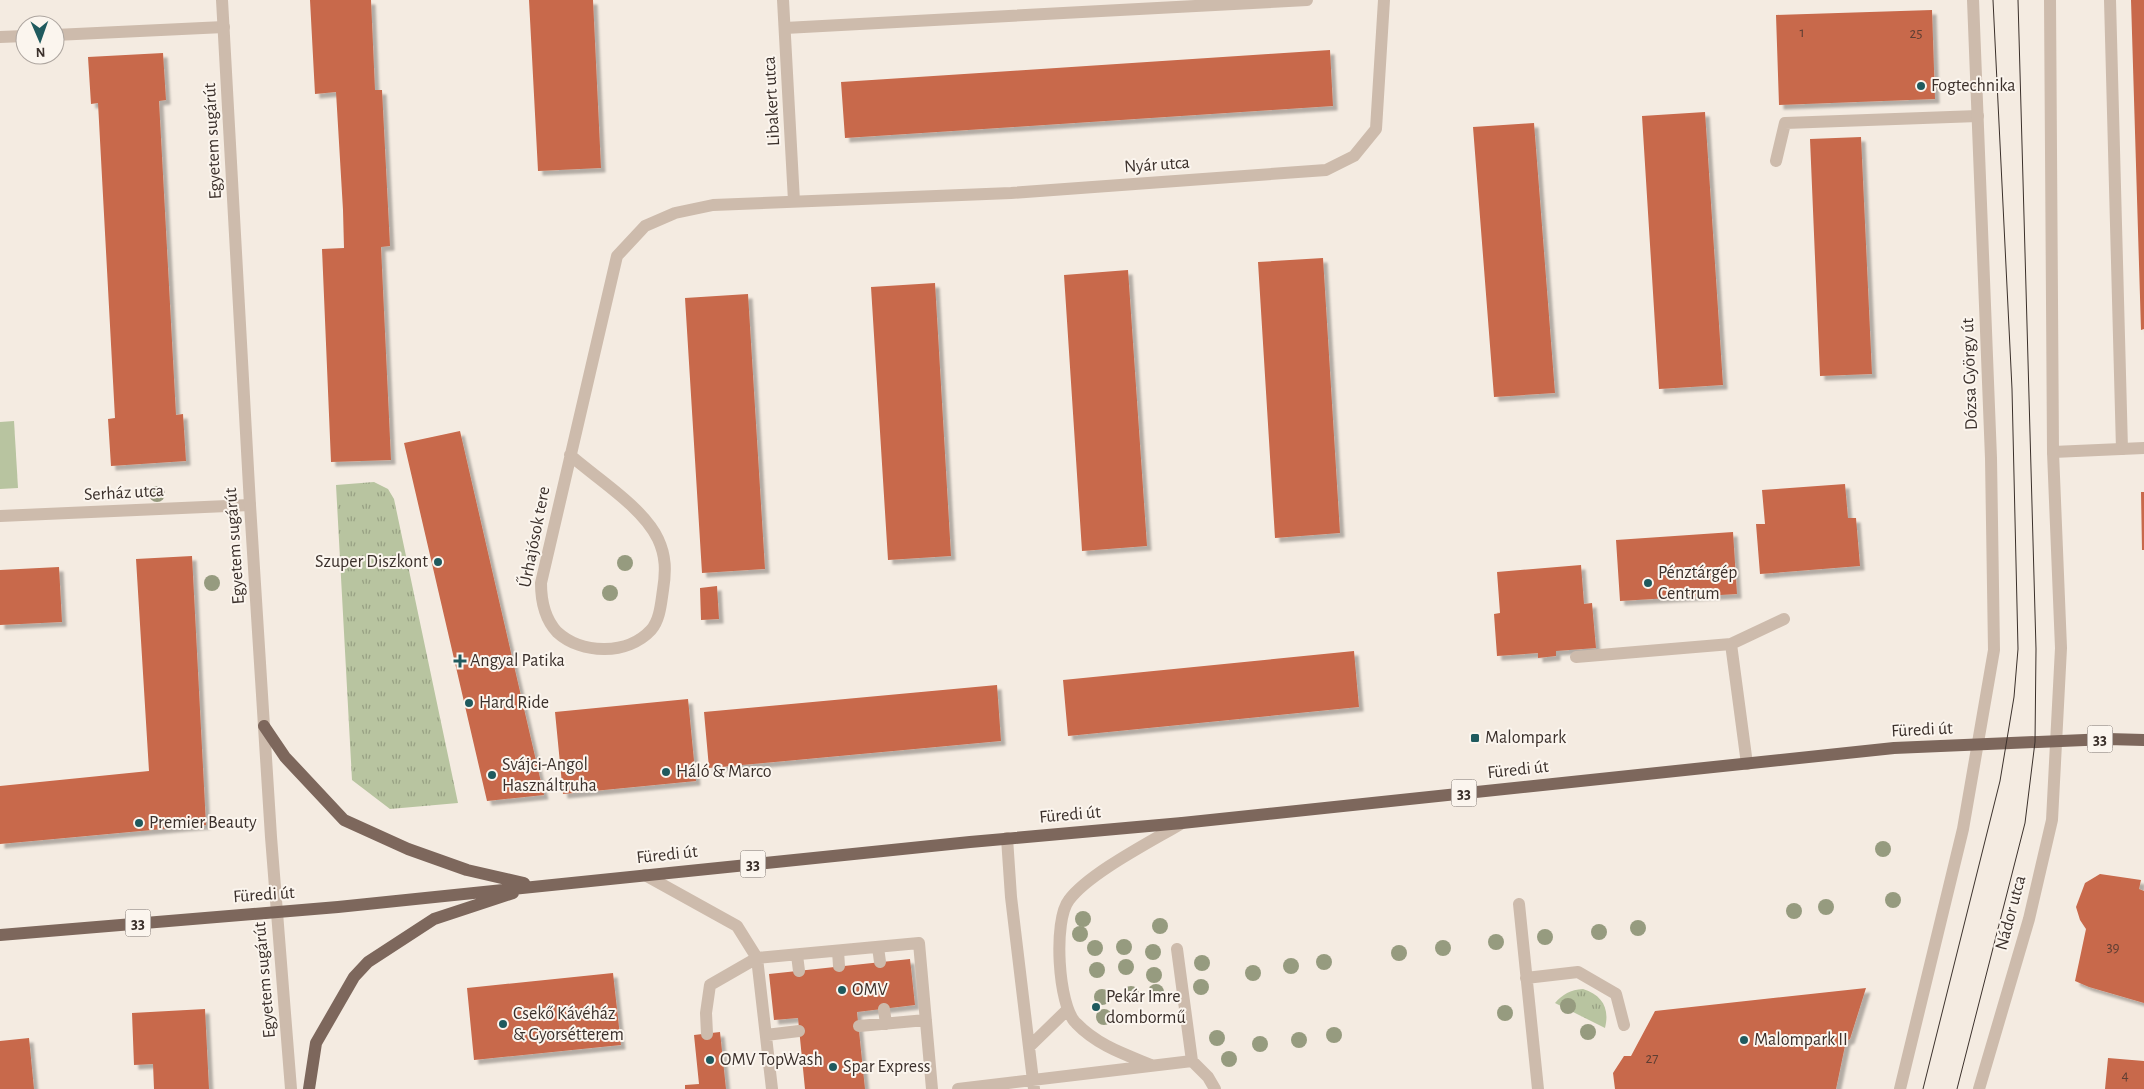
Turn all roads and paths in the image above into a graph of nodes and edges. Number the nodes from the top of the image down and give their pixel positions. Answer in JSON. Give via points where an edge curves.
{"nodes":[{"id":1,"x":222,"y":0,"type":"edge"},
{"id":2,"x":784,"y":0,"type":"edge"},
{"id":3,"x":1307,"y":0,"type":"edge"},
{"id":4,"x":1384,"y":0,"type":"edge"},
{"id":5,"x":1973,"y":0,"type":"edge"},
{"id":6,"x":2050,"y":0,"type":"edge"},
{"id":7,"x":2110,"y":0,"type":"edge"},
{"id":8,"x":224,"y":27,"type":"junction"},
{"id":9,"x":786,"y":28,"type":"junction"},
{"id":10,"x":65,"y":35,"type":"edge"},
{"id":11,"x":15,"y":37,"type":"edge"},
{"id":12,"x":0,"y":38,"type":"edge"},
{"id":13,"x":1978,"y":116,"type":"junction"},
{"id":14,"x":1776,"y":162,"type":"dead end"},
{"id":15,"x":794,"y":201,"type":"junction"},
{"id":16,"x":2144,"y":448,"type":"edge"},
{"id":17,"x":2122,"y":449,"type":"junction"},
{"id":18,"x":2053,"y":452,"type":"junction"},
{"id":19,"x":570,"y":455,"type":"junction"},
{"id":20,"x":250,"y":505,"type":"junction"},
{"id":21,"x":0,"y":516,"type":"edge"},
{"id":22,"x":1784,"y":619,"type":"dead end"},
{"id":23,"x":1732,"y":644,"type":"junction"},
{"id":24,"x":1576,"y":657,"type":"dead end"},
{"id":25,"x":264,"y":726,"type":"junction"},
{"id":26,"x":2144,"y":740,"type":"edge"},
{"id":27,"x":2056,"y":741,"type":"junction"},
{"id":28,"x":1978,"y":745,"type":"junction"},
{"id":29,"x":1747,"y":764,"type":"junction"},
{"id":30,"x":1182,"y":823,"type":"junction"},
{"id":31,"x":1007,"y":838,"type":"junction"},
{"id":32,"x":645,"y":875,"type":"junction"},
{"id":33,"x":536,"y":886,"type":"junction"},
{"id":34,"x":1519,"y":904,"type":"dead end"},
{"id":35,"x":277,"y":912,"type":"junction"},
{"id":36,"x":0,"y":934,"type":"edge"},
{"id":37,"x":878,"y":947,"type":"junction"},
{"id":38,"x":1177,"y":949,"type":"dead end"},
{"id":39,"x":838,"y":951,"type":"junction"},
{"id":40,"x":797,"y":955,"type":"junction"},
{"id":41,"x":757,"y":958,"type":"junction"},
{"id":42,"x":880,"y":962,"type":"dead end"},
{"id":43,"x":839,"y":966,"type":"dead end"},
{"id":44,"x":799,"y":971,"type":"dead end"},
{"id":45,"x":1526,"y":978,"type":"junction"},
{"id":46,"x":884,"y":1009,"type":"dead end"},
{"id":47,"x":1066,"y":1010,"type":"junction"},
{"id":48,"x":926,"y":1020,"type":"junction"},
{"id":49,"x":886,"y":1024,"type":"junction"},
{"id":50,"x":1624,"y":1025,"type":"dead end"},
{"id":51,"x":858,"y":1026,"type":"dead end"},
{"id":52,"x":799,"y":1031,"type":"dead end"},
{"id":53,"x":707,"y":1034,"type":"dead end"},
{"id":54,"x":766,"y":1035,"type":"junction"},
{"id":55,"x":1030,"y":1046,"type":"junction"},
{"id":56,"x":1192,"y":1061,"type":"junction"},
{"id":57,"x":1151,"y":1065,"type":"junction"},
{"id":58,"x":1033,"y":1084,"type":"edge"},
{"id":59,"x":292,"y":1089,"type":"edge"},
{"id":60,"x":309,"y":1089,"type":"edge"},
{"id":61,"x":772,"y":1089,"type":"edge"},
{"id":62,"x":932,"y":1089,"type":"edge"},
{"id":63,"x":958,"y":1089,"type":"edge"},
{"id":64,"x":1215,"y":1089,"type":"edge"},
{"id":65,"x":1538,"y":1089,"type":"edge"},
{"id":66,"x":1900,"y":1089,"type":"edge"},
{"id":67,"x":1979,"y":1089,"type":"edge"}],
"edges":[{"from":1,"to":8,"type":"street","name":"Egyetem sugárút"},
{"from":2,"to":9,"type":"street","name":"Libakert utca"},
{"from":3,"to":9,"type":"street"},
{"from":4,"to":15,"type":"street","name":"Nyár utca","via":[[1376,129],[1354,156],[1326,170],[1010,193]]},
{"from":5,"to":13,"type":"street","name":"Dózsa György út"},
{"from":6,"to":18,"type":"street"},
{"from":7,"to":17,"type":"street"},
{"from":8,"to":10,"type":"street"},
{"from":8,"to":20,"type":"street","name":"Egyetem sugárút"},
{"from":9,"to":15,"type":"street","name":"Libakert utca"},
{"from":11,"to":12,"type":"street"},
{"from":13,"to":14,"type":"street","via":[[1785,123]]},
{"from":13,"to":28,"type":"street","name":"Dózsa György út","via":[[1991,458],[1994,650]]},
{"from":15,"to":19,"type":"street","name":"Űrhajósok tere","via":[[713,205],[675,213],[645,226],[623,250],[618,256]]},
{"from":16,"to":17,"type":"street"},
{"from":17,"to":18,"type":"street"},
{"from":18,"to":27,"type":"street","via":[[2061,648]]},
{"from":19,"to":19,"type":"street","name":"Űrhajósok tere","via":[[541,583],[541,600],[558,632],[591,648],[611,650],[632,644],[651,629],[660,611],[666,560],[657,537],[631,504]]},
{"from":20,"to":21,"type":"street","name":"Serház utca"},
{"from":20,"to":25,"type":"street","name":"Egyetem sugárút"},
{"from":22,"to":23,"type":"street"},
{"from":23,"to":24,"type":"street"},
{"from":23,"to":29,"type":"street"},
{"from":25,"to":33,"type":"main road","via":[[285,757],[344,820],[408,849],[467,870]]},
{"from":25,"to":35,"type":"street","name":"Egyetem sugárút"},
{"from":26,"to":27,"type":"main road","name":"Füredi út","number":"33"},
{"from":27,"to":28,"type":"main road","name":"Füredi út","number":"33"},
{"from":27,"to":67,"type":"street","name":"Nádor utca","via":[[2052,820],[2029,919]]},
{"from":28,"to":29,"type":"main road","name":"Füredi út","number":"33","via":[[1894,748]]},
{"from":28,"to":66,"type":"street","via":[[1963,828]]},
{"from":29,"to":30,"type":"main road","name":"Füredi út","number":"33"},
{"from":30,"to":31,"type":"main road","name":"Füredi út","number":"33"},
{"from":30,"to":47,"type":"street","via":[[1118,861],[1069,900],[1063,912],[1058,941]]},
{"from":31,"to":32,"type":"main road","name":"Füredi út","number":"33"},
{"from":31,"to":55,"type":"street","via":[[1011,897]]},
{"from":32,"to":33,"type":"main road","name":"Füredi út","number":"33"},
{"from":32,"to":41,"type":"street","via":[[737,926]]},
{"from":33,"to":35,"type":"main road","name":"Füredi út","number":"33"},
{"from":33,"to":60,"type":"main road","via":[[434,919],[368,962],[354,977],[316,1043]]},
{"from":34,"to":45,"type":"street"},
{"from":35,"to":36,"type":"main road","name":"Füredi út","number":"33"},
{"from":35,"to":59,"type":"street","name":"Egyetem sugárút"},
{"from":37,"to":39,"type":"street"},
{"from":37,"to":42,"type":"street"},
{"from":37,"to":48,"type":"street","via":[[919,943]]},
{"from":38,"to":56,"type":"street"},
{"from":39,"to":40,"type":"street"},
{"from":39,"to":43,"type":"street"},
{"from":40,"to":41,"type":"street"},
{"from":40,"to":44,"type":"street"},
{"from":41,"to":53,"type":"street","via":[[710,985]]},
{"from":41,"to":54,"type":"street"},
{"from":45,"to":50,"type":"street","via":[[1578,972],[1616,994]]},
{"from":45,"to":65,"type":"street"},
{"from":46,"to":49,"type":"street"},
{"from":47,"to":55,"type":"street"},
{"from":47,"to":57,"type":"street","via":[[1075,1023],[1106,1048]]},
{"from":48,"to":49,"type":"street"},
{"from":48,"to":62,"type":"street"},
{"from":49,"to":51,"type":"street"},
{"from":52,"to":54,"type":"street"},
{"from":54,"to":61,"type":"street"},
{"from":55,"to":58,"type":"street"},
{"from":56,"to":57,"type":"street"},
{"from":56,"to":64,"type":"street"},
{"from":57,"to":58,"type":"street"},
{"from":58,"to":63,"type":"street"}]}
